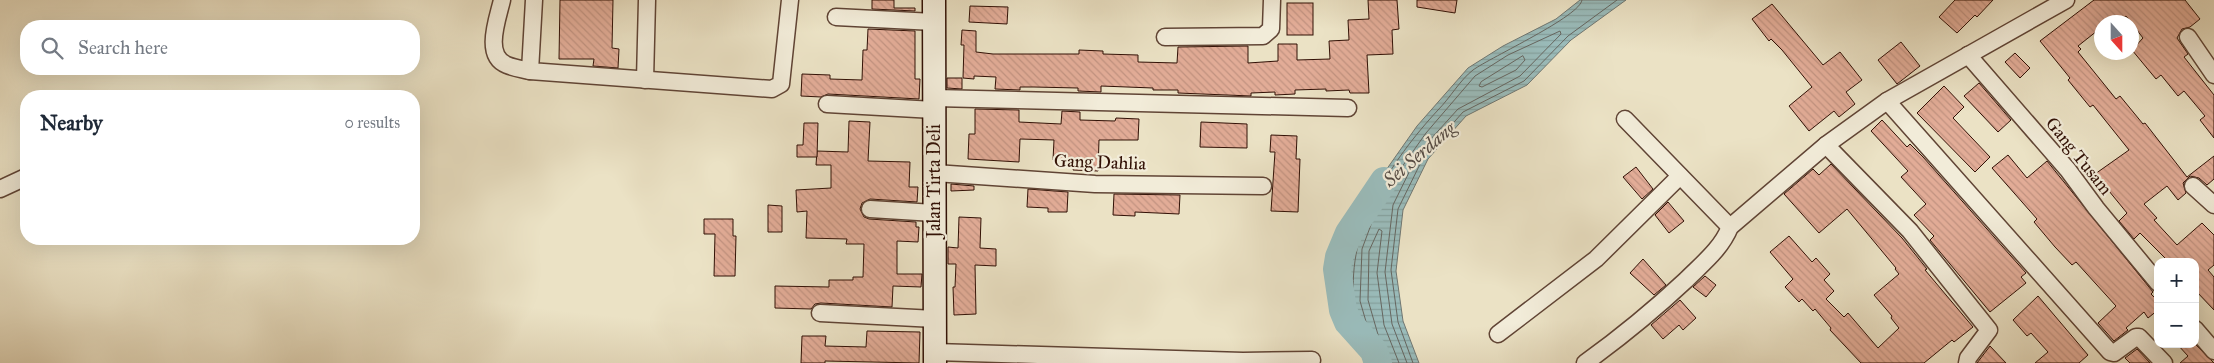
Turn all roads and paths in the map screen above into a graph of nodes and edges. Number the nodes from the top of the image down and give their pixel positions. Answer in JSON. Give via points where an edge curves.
{"nodes":[{"id":1,"x":502,"y":0,"type":"edge"},
{"id":2,"x":534,"y":0,"type":"edge"},
{"id":3,"x":647,"y":0,"type":"edge"},
{"id":4,"x":790,"y":0,"type":"edge"},
{"id":5,"x":1272,"y":0,"type":"edge"},
{"id":6,"x":2066,"y":0,"type":"edge"},
{"id":7,"x":934,"y":11,"type":"edge"},
{"id":8,"x":836,"y":17,"type":"dead end"},
{"id":9,"x":1165,"y":37,"type":"dead end"},
{"id":10,"x":2188,"y":38,"type":"dead end"},
{"id":11,"x":1968,"y":55,"type":"junction"},
{"id":12,"x":530,"y":70,"type":"junction"},
{"id":13,"x":2214,"y":75,"type":"edge"},
{"id":14,"x":645,"y":80,"type":"junction"},
{"id":15,"x":1888,"y":102,"type":"junction"},
{"id":16,"x":827,"y":104,"type":"dead end"},
{"id":17,"x":934,"y":104,"type":"junction"},
{"id":18,"x":1348,"y":108,"type":"dead end"},
{"id":19,"x":1625,"y":119,"type":"dead end"},
{"id":20,"x":1826,"y":145,"type":"junction"},
{"id":21,"x":935,"y":173,"type":"junction"},
{"id":22,"x":1680,"y":176,"type":"junction"},
{"id":23,"x":20,"y":180,"type":"edge"},
{"id":24,"x":1263,"y":186,"type":"dead end"},
{"id":25,"x":2193,"y":186,"type":"dead end"},
{"id":26,"x":0,"y":189,"type":"edge"},
{"id":27,"x":2214,"y":205,"type":"edge"},
{"id":28,"x":870,"y":209,"type":"dead end"},
{"id":29,"x":934,"y":213,"type":"junction"},
{"id":30,"x":1730,"y":227,"type":"junction"},
{"id":31,"x":2154,"y":278,"type":"edge"},
{"id":32,"x":820,"y":313,"type":"dead end"},
{"id":33,"x":935,"y":319,"type":"junction"},
{"id":34,"x":1498,"y":334,"type":"dead end"},
{"id":35,"x":2199,"y":334,"type":"edge"},
{"id":36,"x":2214,"y":351,"type":"edge"},
{"id":37,"x":935,"y":358,"type":"edge"},
{"id":38,"x":1312,"y":360,"type":"dead end"},
{"id":39,"x":1585,"y":363,"type":"edge"},
{"id":40,"x":1967,"y":363,"type":"edge"},
{"id":41,"x":2164,"y":363,"type":"edge"}],
"edges":[{"from":1,"to":12,"type":"street","via":[[494,40],[496,54],[506,65]]},
{"from":2,"to":12,"type":"street"},
{"from":3,"to":14,"type":"street"},
{"from":4,"to":14,"type":"street","via":[[781,84],[776,88]]},
{"from":5,"to":9,"type":"street","via":[[1272,29],[1263,36]]},
{"from":6,"to":11,"type":"street"},
{"from":7,"to":8,"type":"street"},
{"from":7,"to":17,"type":"street","name":"Jalan Tirta Deli"},
{"from":10,"to":13,"type":"street"},
{"from":11,"to":15,"type":"street"},
{"from":11,"to":31,"type":"street","name":"Gang Tusam","via":[[2068,170]]},
{"from":12,"to":14,"type":"street"},
{"from":15,"to":20,"type":"street"},
{"from":15,"to":41,"type":"street","via":[[2110,352],[2114,353],[2136,337]]},
{"from":16,"to":17,"type":"street"},
{"from":17,"to":18,"type":"street"},
{"from":17,"to":21,"type":"street","name":"Jalan Tirta Deli"},
{"from":19,"to":22,"type":"street"},
{"from":20,"to":30,"type":"street"},
{"from":20,"to":40,"type":"street","via":[[1910,231],[1989,330]]},
{"from":21,"to":24,"type":"street","name":"Gang Dahlia","via":[[1094,184]]},
{"from":21,"to":29,"type":"street","name":"Jalan Tirta Deli"},
{"from":22,"to":30,"type":"street"},
{"from":22,"to":34,"type":"street","via":[[1596,259]]},
{"from":23,"to":26,"type":"street"},
{"from":25,"to":27,"type":"street"},
{"from":28,"to":29,"type":"street"},
{"from":29,"to":33,"type":"street","name":"Jalan Tirta Deli"},
{"from":30,"to":39,"type":"street","via":[[1716,252],[1675,291],[1623,336]]},
{"from":32,"to":33,"type":"street"},
{"from":33,"to":37,"type":"street","name":"Jalan Tirta Deli"},
{"from":35,"to":36,"type":"street"},
{"from":37,"to":38,"type":"street"}]}
